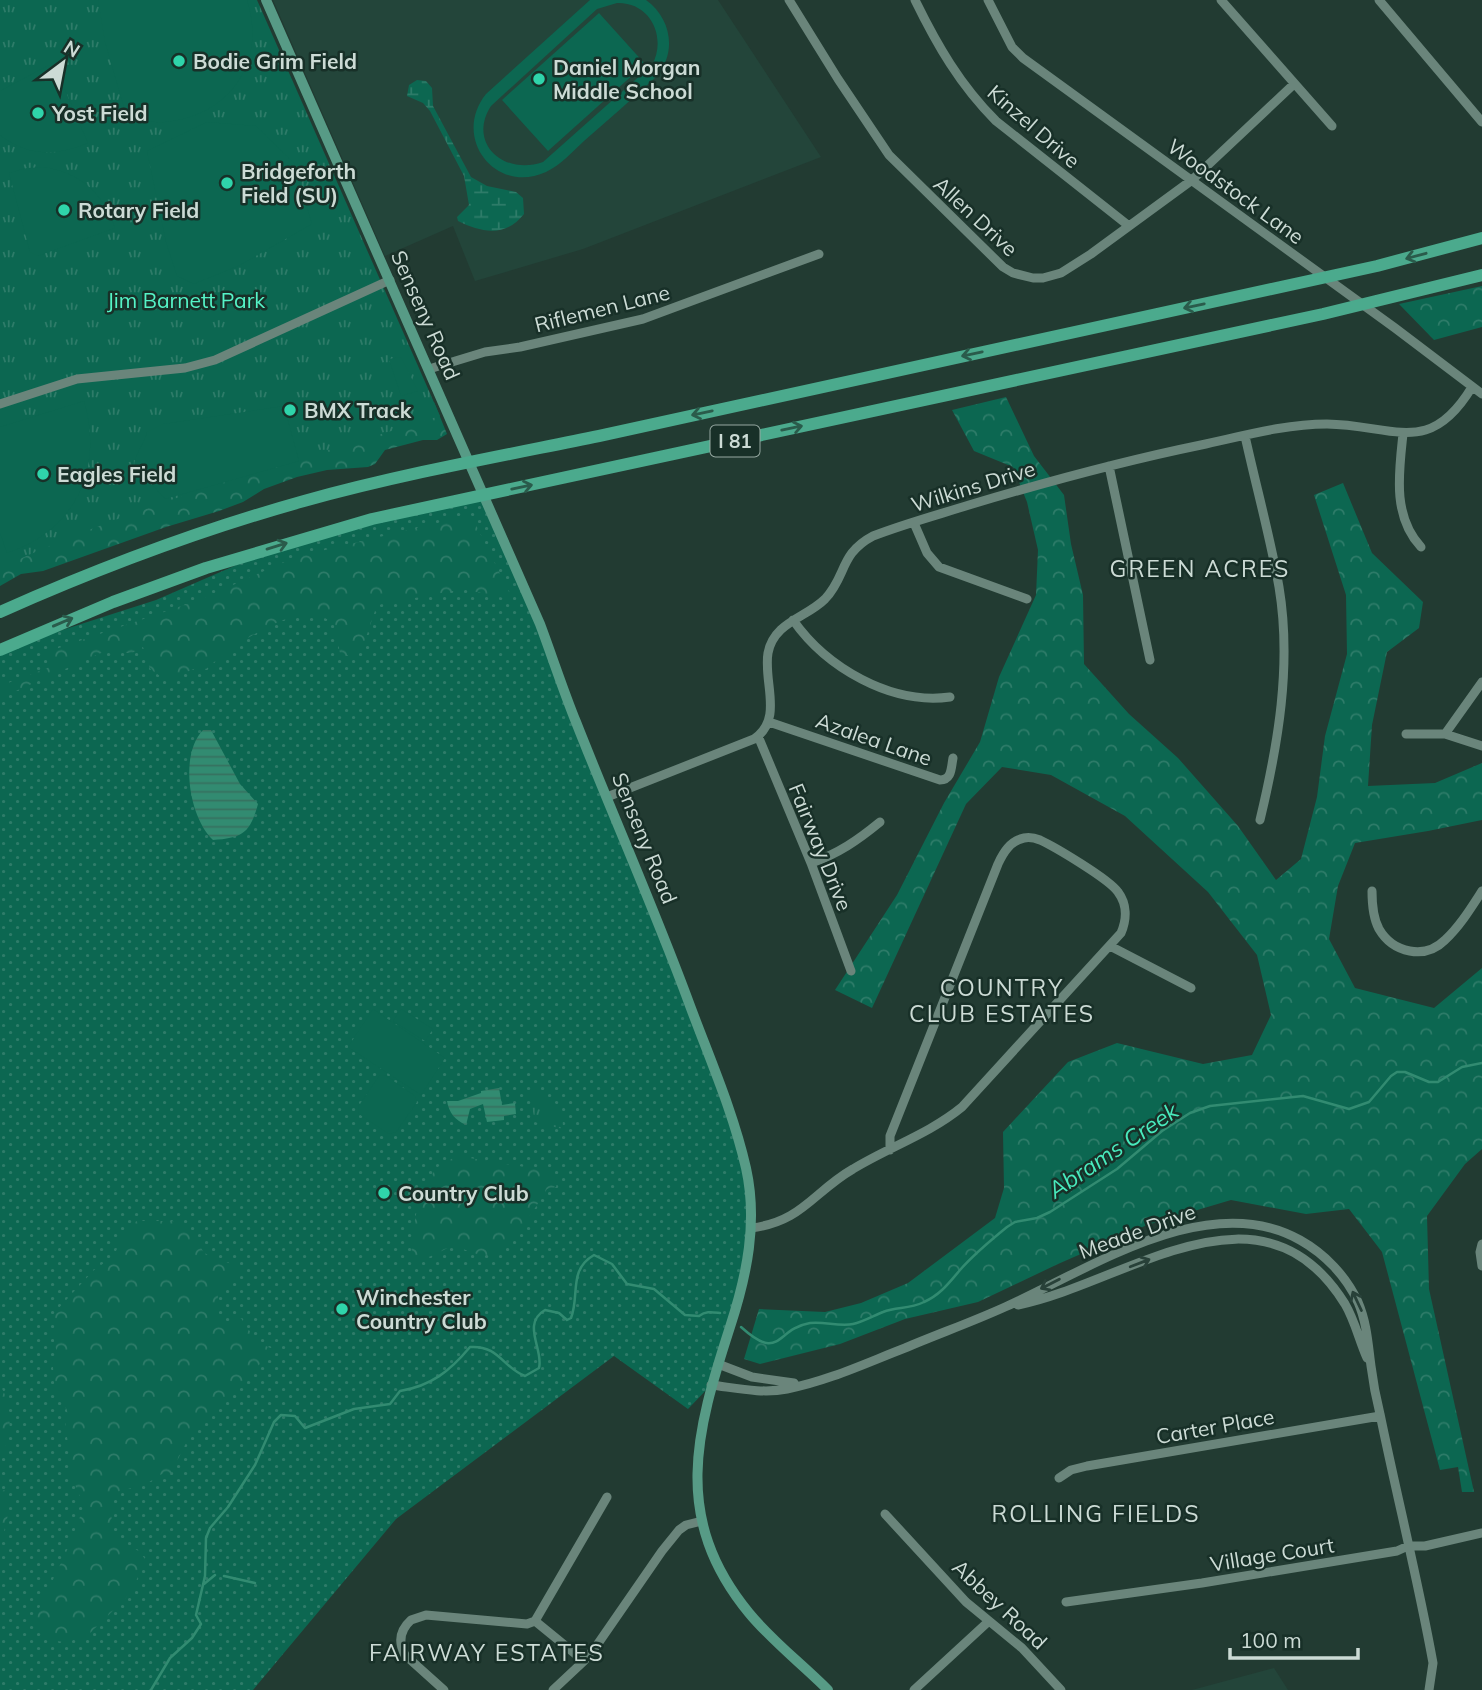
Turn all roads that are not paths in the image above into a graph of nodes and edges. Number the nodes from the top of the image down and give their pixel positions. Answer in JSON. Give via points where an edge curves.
{"nodes":[{"id":1,"x":266,"y":0,"type":"edge"},
{"id":2,"x":789,"y":0,"type":"edge"},
{"id":3,"x":915,"y":0,"type":"edge"},
{"id":4,"x":988,"y":0,"type":"edge"},
{"id":5,"x":1222,"y":0,"type":"edge"},
{"id":6,"x":1379,"y":0,"type":"edge"},
{"id":7,"x":1294,"y":83,"type":"junction"},
{"id":8,"x":1482,"y":122,"type":"edge"},
{"id":9,"x":1332,"y":126,"type":"dead end"},
{"id":10,"x":1192,"y":180,"type":"junction"},
{"id":11,"x":1129,"y":226,"type":"junction"},
{"id":12,"x":1482,"y":238,"type":"edge"},
{"id":13,"x":819,"y":254,"type":"dead end"},
{"id":14,"x":1482,"y":275,"type":"edge"},
{"id":15,"x":390,"y":279,"type":"junction"},
{"id":16,"x":429,"y":369,"type":"junction"},
{"id":17,"x":1472,"y":387,"type":"junction"},
{"id":18,"x":1482,"y":394,"type":"edge"},
{"id":19,"x":0,"y":404,"type":"edge"},
{"id":20,"x":1403,"y":434,"type":"junction"},
{"id":21,"x":1245,"y":436,"type":"junction"},
{"id":22,"x":1110,"y":466,"type":"junction"},
{"id":23,"x":914,"y":523,"type":"junction"},
{"id":24,"x":1421,"y":547,"type":"dead end"},
{"id":25,"x":1027,"y":599,"type":"dead end"},
{"id":26,"x":0,"y":612,"type":"edge"},
{"id":27,"x":793,"y":620,"type":"junction"},
{"id":28,"x":0,"y":650,"type":"edge"},
{"id":29,"x":1150,"y":660,"type":"dead end"},
{"id":30,"x":1482,"y":682,"type":"edge"},
{"id":31,"x":950,"y":697,"type":"dead end"},
{"id":32,"x":769,"y":722,"type":"junction"},
{"id":33,"x":1406,"y":734,"type":"dead end"},
{"id":34,"x":1445,"y":734,"type":"junction"},
{"id":35,"x":758,"y":736,"type":"junction"},
{"id":36,"x":1482,"y":746,"type":"edge"},
{"id":37,"x":953,"y":758,"type":"dead end"},
{"id":38,"x":607,"y":797,"type":"junction"},
{"id":39,"x":1260,"y":820,"type":"dead end"},
{"id":40,"x":880,"y":822,"type":"dead end"},
{"id":41,"x":811,"y":863,"type":"junction"},
{"id":42,"x":1371,"y":891,"type":"dead end"},
{"id":43,"x":1482,"y":891,"type":"edge"},
{"id":44,"x":1110,"y":946,"type":"junction"},
{"id":45,"x":851,"y":971,"type":"dead end"},
{"id":46,"x":1191,"y":988,"type":"dead end"},
{"id":47,"x":890,"y":1150,"type":"junction"},
{"id":48,"x":751,"y":1228,"type":"junction"},
{"id":49,"x":1482,"y":1244,"type":"edge"},
{"id":50,"x":1482,"y":1266,"type":"edge"},
{"id":51,"x":1006,"y":1307,"type":"junction"},
{"id":52,"x":718,"y":1364,"type":"junction"},
{"id":53,"x":1371,"y":1367,"type":"junction"},
{"id":54,"x":806,"y":1383,"type":"junction"},
{"id":55,"x":711,"y":1385,"type":"junction"},
{"id":56,"x":1380,"y":1416,"type":"junction"},
{"id":57,"x":1059,"y":1478,"type":"dead end"},
{"id":58,"x":607,"y":1497,"type":"dead end"},
{"id":59,"x":885,"y":1514,"type":"dead end"},
{"id":60,"x":702,"y":1521,"type":"junction"},
{"id":61,"x":1482,"y":1533,"type":"edge"},
{"id":62,"x":1408,"y":1546,"type":"junction"},
{"id":63,"x":1066,"y":1602,"type":"dead end"},
{"id":64,"x":535,"y":1621,"type":"junction"},
{"id":65,"x":989,"y":1621,"type":"junction"},
{"id":66,"x":584,"y":1661,"type":"junction"},
{"id":67,"x":444,"y":1690,"type":"edge"},
{"id":68,"x":553,"y":1690,"type":"edge"},
{"id":69,"x":828,"y":1690,"type":"edge"},
{"id":70,"x":914,"y":1690,"type":"edge"},
{"id":71,"x":1061,"y":1690,"type":"edge"},
{"id":72,"x":1429,"y":1690,"type":"edge"}],
"edges":[{"from":1,"to":15,"type":"main road","name":"Senseny Road"},
{"from":2,"to":11,"type":"street","name":"Allen Drive","via":[[889,155],[1003,267],[1023,277],[1053,276]]},
{"from":3,"to":11,"type":"street","name":"Kinzel Drive","via":[[953,70],[980,104]]},
{"from":4,"to":10,"type":"street","name":"Woodstock Lane","via":[[1012,47],[1023,58]]},
{"from":5,"to":7,"type":"street"},
{"from":6,"to":8,"type":"street"},
{"from":7,"to":9,"type":"street"},
{"from":7,"to":10,"type":"street","name":"Allen Drive"},
{"from":10,"to":11,"type":"street","name":"Allen Drive"},
{"from":10,"to":17,"type":"street","name":"Woodstock Lane"},
{"from":12,"to":26,"type":"highway","number":"I 81","one_way":true,"via":[[1377,267],[331,494],[150,551]]},
{"from":13,"to":16,"type":"street","name":"Riflemen Lane","via":[[643,320],[485,352]]},
{"from":28,"to":14,"type":"highway","number":"I 81","one_way":true,"via":[[206,568],[372,519],[1323,314]]},
{"from":15,"to":16,"type":"main road","name":"Senseny Road"},
{"from":15,"to":19,"type":"street","via":[[215,360],[184,368],[76,379]]},
{"from":16,"to":38,"type":"main road","name":"Senseny Road","via":[[540,624]]},
{"from":17,"to":18,"type":"street","name":"Woodstock Lane"},
{"from":17,"to":20,"type":"street","name":"Wilkins Drive","via":[[1455,411],[1435,427]]},
{"from":20,"to":21,"type":"street","name":"Wilkins Drive","via":[[1328,424]]},
{"from":20,"to":24,"type":"street","via":[[1400,501]]},
{"from":21,"to":22,"type":"street","name":"Wilkins Drive"},
{"from":21,"to":39,"type":"street","via":[[1279,588],[1284,643],[1280,711]]},
{"from":22,"to":23,"type":"street","name":"Wilkins Drive"},
{"from":22,"to":29,"type":"street"},
{"from":23,"to":25,"type":"street","via":[[939,567]]},
{"from":23,"to":27,"type":"street","name":"Wilkins Drive","via":[[873,536],[856,547],[825,599]]},
{"from":27,"to":31,"type":"street","via":[[818,650],[851,674],[903,694]]},
{"from":27,"to":32,"type":"street","name":"Wilkins Drive","via":[[779,631],[768,653]]},
{"from":30,"to":34,"type":"street"},
{"from":32,"to":35,"type":"street"},
{"from":32,"to":37,"type":"street","name":"Azalea Lane","via":[[940,780],[950,775]]},
{"from":33,"to":34,"type":"street"},
{"from":34,"to":36,"type":"street"},
{"from":35,"to":38,"type":"street"},
{"from":35,"to":41,"type":"street","name":"Fairway Drive"},
{"from":38,"to":48,"type":"main road","name":"Senseny Road","via":[[734,1125],[750,1190]]},
{"from":40,"to":41,"type":"street","via":[[832,856]]},
{"from":41,"to":45,"type":"street","name":"Fairway Drive"},
{"from":42,"to":43,"type":"street","via":[[1375,918],[1384,935],[1401,949],[1419,952],[1445,940]]},
{"from":44,"to":46,"type":"street"},
{"from":44,"to":47,"type":"street","via":[[962,1107]]},
{"from":44,"to":47,"type":"street","via":[[1126,919],[1124,902],[1114,888],[1041,840],[1022,839],[1009,846],[890,1136]]},
{"from":47,"to":48,"type":"street","via":[[839,1177],[794,1215]]},
{"from":48,"to":52,"type":"main road","name":"Senseny Road","via":[[744,1281]]},
{"from":49,"to":50,"type":"street"},
{"from":51,"to":53,"type":"street","name":"Meade Drive","one_way":true,"via":[[1067,1292],[1179,1248],[1219,1239],[1248,1239],[1291,1253],[1327,1280],[1347,1307]]},
{"from":53,"to":51,"type":"street","name":"Meade Drive","one_way":true,"via":[[1364,1317],[1341,1274],[1307,1244],[1254,1224],[1222,1222],[1183,1230],[1101,1261]]},
{"from":51,"to":54,"type":"street","name":"Meade Drive"},
{"from":52,"to":54,"type":"street","name":"Meade Drive","via":[[768,1381]]},
{"from":52,"to":55,"type":"main road","name":"Senseny Road"},
{"from":53,"to":56,"type":"street","name":"Meade Drive"},
{"from":54,"to":55,"type":"street","name":"Meade Drive","via":[[761,1391]]},
{"from":55,"to":60,"type":"main road","name":"Senseny Road","via":[[698,1452]]},
{"from":56,"to":57,"type":"street","name":"Carter Place","via":[[1087,1466]]},
{"from":56,"to":62,"type":"street","name":"Meade Drive"},
{"from":58,"to":64,"type":"street"},
{"from":59,"to":65,"type":"street","name":"Abbey Road"},
{"from":60,"to":66,"type":"street","via":[[679,1530]]},
{"from":60,"to":69,"type":"main road","name":"Senseny Road","via":[[716,1561],[736,1597]]},
{"from":61,"to":62,"type":"street","name":"Village Court"},
{"from":62,"to":63,"type":"street","name":"Village Court","via":[[1320,1565]]},
{"from":62,"to":72,"type":"street","name":"Meade Drive","via":[[1433,1663]]},
{"from":64,"to":66,"type":"street"},
{"from":64,"to":67,"type":"street","via":[[426,1615],[411,1620],[401,1636],[402,1650]]},
{"from":65,"to":70,"type":"street"},
{"from":65,"to":71,"type":"street","name":"Abbey Road"},
{"from":66,"to":68,"type":"street"}]}
